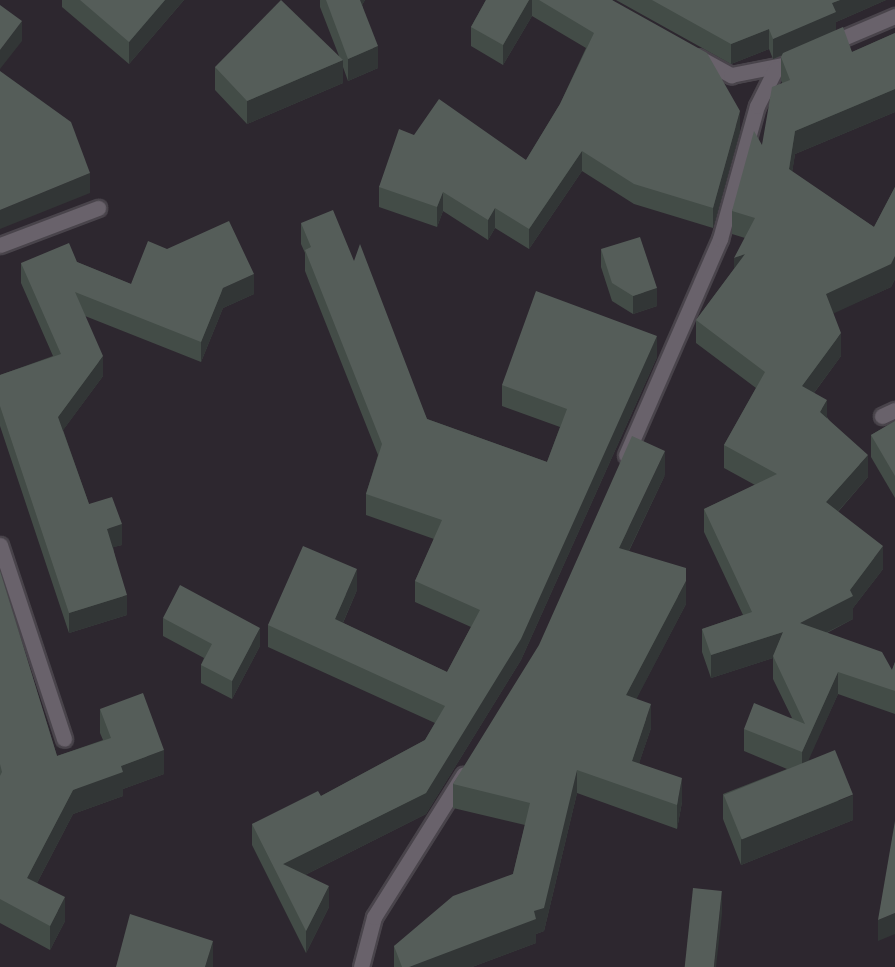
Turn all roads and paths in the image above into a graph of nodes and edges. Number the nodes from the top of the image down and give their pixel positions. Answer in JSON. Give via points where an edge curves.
{"nodes":[{"id":1,"x":895,"y":16,"type":"edge"},
{"id":2,"x":679,"y":46,"type":"edge"},
{"id":3,"x":819,"y":49,"type":"edge"},
{"id":4,"x":797,"y":58,"type":"edge"},
{"id":5,"x":776,"y":68,"type":"junction"},
{"id":6,"x":98,"y":208,"type":"dead end"},
{"id":7,"x":0,"y":245,"type":"edge"},
{"id":8,"x":620,"y":468,"type":"edge"},
{"id":9,"x":0,"y":545,"type":"edge"},
{"id":10,"x":64,"y":739,"type":"dead end"},
{"id":11,"x":471,"y":763,"type":"edge"},
{"id":12,"x":361,"y":967,"type":"edge"}],
"edges":[{"from":1,"to":3,"type":"street"},
{"from":2,"to":5,"type":"street","via":[[731,75]]},
{"from":4,"to":5,"type":"street"},
{"from":5,"to":8,"type":"street","via":[[757,106],[720,239]]},
{"from":6,"to":7,"type":"street"},
{"from":9,"to":10,"type":"street"},
{"from":11,"to":12,"type":"street","via":[[374,917]]}]}
